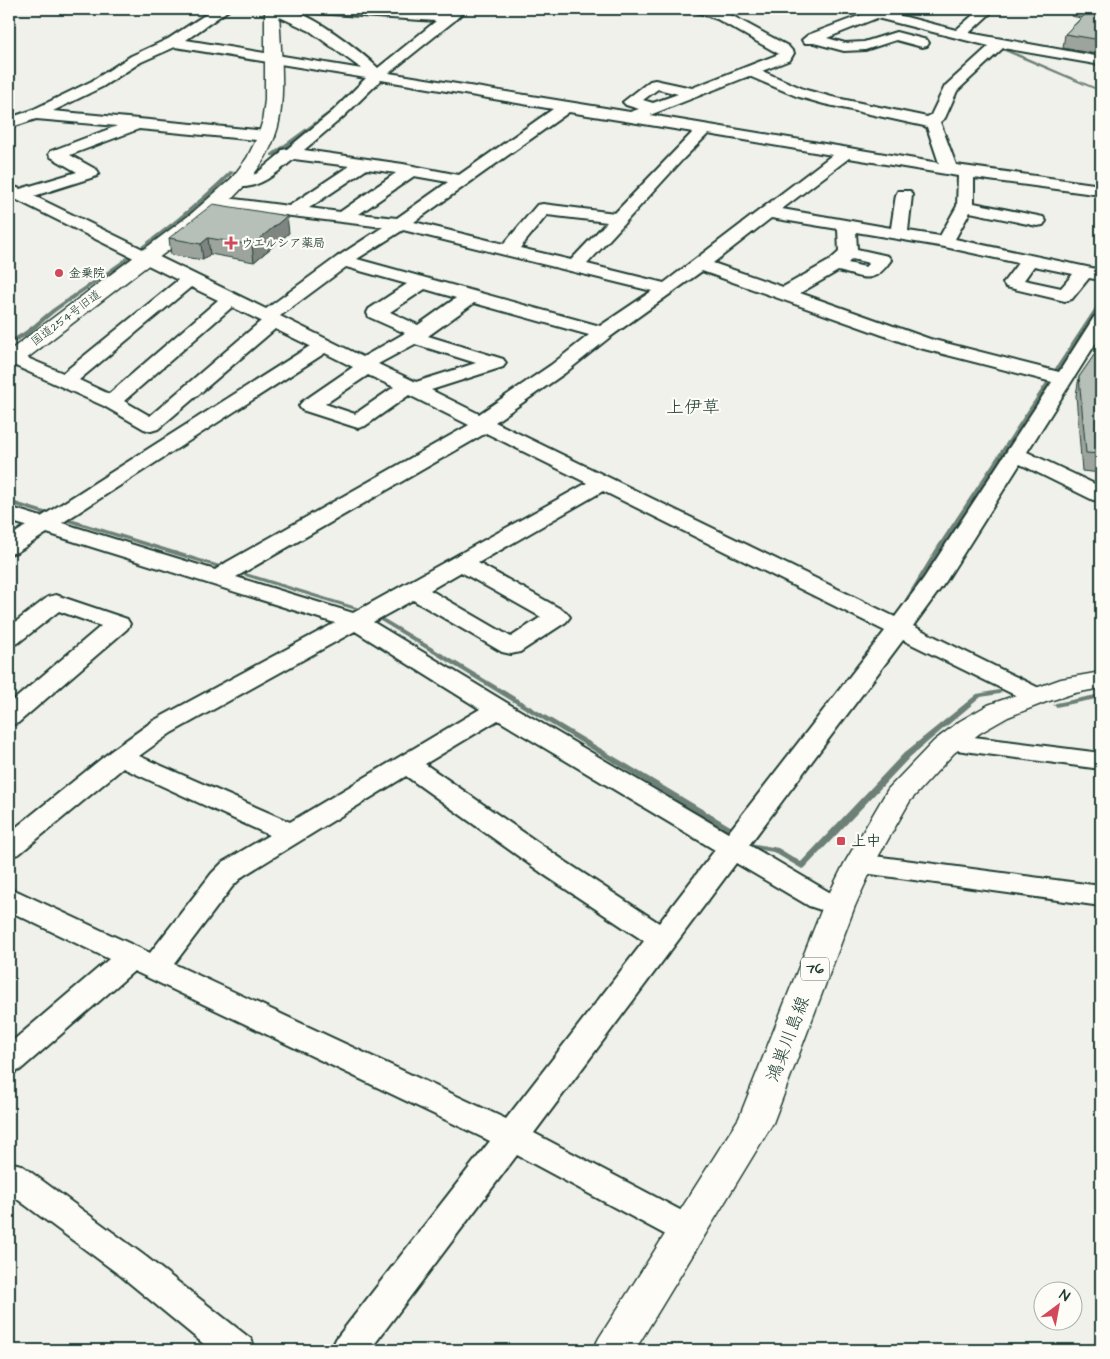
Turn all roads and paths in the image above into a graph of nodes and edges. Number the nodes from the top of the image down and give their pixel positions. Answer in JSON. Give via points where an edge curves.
{"nodes":[{"id":1,"x":223,"y":9,"type":"edge"},
{"id":2,"x":273,"y":9,"type":"edge"},
{"id":3,"x":316,"y":9,"type":"edge"},
{"id":4,"x":702,"y":9,"type":"edge"},
{"id":5,"x":862,"y":9,"type":"edge"},
{"id":6,"x":988,"y":9,"type":"edge"},
{"id":7,"x":876,"y":14,"type":"junction"},
{"id":8,"x":448,"y":15,"type":"edge"},
{"id":9,"x":958,"y":35,"type":"junction"},
{"id":10,"x":814,"y":38,"type":"junction"},
{"id":11,"x":172,"y":42,"type":"junction"},
{"id":12,"x":999,"y":44,"type":"junction"},
{"id":13,"x":938,"y":46,"type":"dead end"},
{"id":14,"x":783,"y":49,"type":"junction"},
{"id":15,"x":963,"y":50,"type":"dead end"},
{"id":16,"x":988,"y":54,"type":"junction"},
{"id":17,"x":272,"y":58,"type":"junction"},
{"id":18,"x":1101,"y":62,"type":"edge"},
{"id":19,"x":749,"y":71,"type":"junction"},
{"id":20,"x":378,"y":75,"type":"junction"},
{"id":21,"x":693,"y":93,"type":"junction"},
{"id":22,"x":567,"y":106,"type":"junction"},
{"id":23,"x":655,"y":108,"type":"junction"},
{"id":24,"x":35,"y":114,"type":"junction"},
{"id":25,"x":632,"y":117,"type":"junction"},
{"id":26,"x":9,"y":122,"type":"edge"},
{"id":27,"x":929,"y":122,"type":"junction"},
{"id":28,"x":140,"y":124,"type":"junction"},
{"id":29,"x":706,"y":129,"type":"junction"},
{"id":30,"x":267,"y":136,"type":"junction"},
{"id":31,"x":846,"y":152,"type":"junction"},
{"id":32,"x":288,"y":153,"type":"junction"},
{"id":33,"x":363,"y":164,"type":"junction"},
{"id":34,"x":949,"y":169,"type":"junction"},
{"id":35,"x":410,"y":170,"type":"junction"},
{"id":36,"x":966,"y":172,"type":"junction"},
{"id":37,"x":462,"y":180,"type":"junction"},
{"id":38,"x":238,"y":182,"type":"junction"},
{"id":39,"x":1101,"y":190,"type":"edge"},
{"id":40,"x":14,"y":192,"type":"edge"},
{"id":41,"x":904,"y":195,"type":"dead end"},
{"id":42,"x":218,"y":202,"type":"junction"},
{"id":43,"x":965,"y":206,"type":"junction"},
{"id":44,"x":294,"y":210,"type":"junction"},
{"id":45,"x":767,"y":212,"type":"junction"},
{"id":46,"x":343,"y":217,"type":"junction"},
{"id":47,"x":620,"y":219,"type":"junction"},
{"id":48,"x":1038,"y":221,"type":"dead end"},
{"id":49,"x":400,"y":224,"type":"junction"},
{"id":50,"x":847,"y":226,"type":"junction"},
{"id":51,"x":899,"y":234,"type":"junction"},
{"id":52,"x":945,"y":242,"type":"junction"},
{"id":53,"x":508,"y":250,"type":"junction"},
{"id":54,"x":848,"y":253,"type":"junction"},
{"id":55,"x":141,"y":254,"type":"junction"},
{"id":56,"x":1030,"y":260,"type":"junction"},
{"id":57,"x":344,"y":261,"type":"junction"},
{"id":58,"x":700,"y":264,"type":"junction"},
{"id":59,"x":835,"y":265,"type":"junction"},
{"id":60,"x":575,"y":266,"type":"junction"},
{"id":61,"x":1093,"y":273,"type":"edge"},
{"id":62,"x":190,"y":279,"type":"junction"},
{"id":63,"x":422,"y":283,"type":"junction"},
{"id":64,"x":667,"y":289,"type":"junction"},
{"id":65,"x":785,"y":294,"type":"junction"},
{"id":66,"x":470,"y":296,"type":"junction"},
{"id":67,"x":231,"y":299,"type":"junction"},
{"id":68,"x":270,"y":319,"type":"junction"},
{"id":69,"x":1101,"y":321,"type":"edge"},
{"id":70,"x":603,"y":333,"type":"junction"},
{"id":71,"x":416,"y":335,"type":"junction"},
{"id":72,"x":325,"y":345,"type":"junction"},
{"id":73,"x":11,"y":360,"type":"edge"},
{"id":74,"x":367,"y":365,"type":"junction"},
{"id":75,"x":1064,"y":379,"type":"junction"},
{"id":76,"x":66,"y":382,"type":"junction"},
{"id":77,"x":412,"y":388,"type":"junction"},
{"id":78,"x":111,"y":402,"type":"junction"},
{"id":79,"x":484,"y":423,"type":"junction"},
{"id":80,"x":1015,"y":454,"type":"junction"},
{"id":81,"x":604,"y":482,"type":"junction"},
{"id":82,"x":1101,"y":495,"type":"edge"},
{"id":83,"x":9,"y":514,"type":"edge"},
{"id":84,"x":53,"y":520,"type":"junction"},
{"id":85,"x":9,"y":547,"type":"edge"},
{"id":86,"x":462,"y":563,"type":"junction"},
{"id":87,"x":227,"y":573,"type":"junction"},
{"id":88,"x":412,"y":590,"type":"junction"},
{"id":89,"x":363,"y":617,"type":"junction"},
{"id":90,"x":899,"y":629,"type":"junction"},
{"id":91,"x":9,"y":638,"type":"edge"},
{"id":92,"x":1101,"y":680,"type":"edge"},
{"id":93,"x":1036,"y":696,"type":"junction"},
{"id":94,"x":498,"y":709,"type":"junction"},
{"id":95,"x":9,"y":717,"type":"edge"},
{"id":96,"x":950,"y":742,"type":"junction"},
{"id":97,"x":120,"y":757,"type":"junction"},
{"id":98,"x":1101,"y":761,"type":"edge"},
{"id":99,"x":406,"y":764,"type":"junction"},
{"id":100,"x":292,"y":834,"type":"junction"},
{"id":101,"x":9,"y":847,"type":"edge"},
{"id":102,"x":732,"y":847,"type":"junction"},
{"id":103,"x":859,"y":864,"type":"junction"},
{"id":104,"x":1101,"y":896,"type":"edge"},
{"id":105,"x":9,"y":899,"type":"edge"},
{"id":106,"x":839,"y":906,"type":"junction"},
{"id":107,"x":662,"y":939,"type":"junction"},
{"id":108,"x":144,"y":962,"type":"junction"},
{"id":109,"x":9,"y":1062,"type":"edge"},
{"id":110,"x":511,"y":1136,"type":"junction"},
{"id":111,"x":9,"y":1175,"type":"edge"},
{"id":112,"x":688,"y":1231,"type":"junction"},
{"id":113,"x":238,"y":1350,"type":"edge"},
{"id":114,"x":349,"y":1350,"type":"edge"},
{"id":115,"x":613,"y":1350,"type":"edge"}],
"edges":[{"from":1,"to":11,"type":"street"},
{"from":2,"to":17,"type":"street","name":"国道254号旧道"},
{"from":2,"to":20,"type":"street","via":[[290,14],[348,49]]},
{"from":3,"to":8,"type":"street"},
{"from":4,"to":14,"type":"street","via":[[722,16]]},
{"from":5,"to":7,"type":"street"},
{"from":6,"to":9,"type":"street"},
{"from":7,"to":9,"type":"street"},
{"from":7,"to":10,"type":"street"},
{"from":8,"to":20,"type":"street"},
{"from":9,"to":12,"type":"street"},
{"from":10,"to":13,"type":"street","via":[[844,47],[865,46],[896,36]]},
{"from":10,"to":14,"type":"street"},
{"from":11,"to":17,"type":"street"},
{"from":11,"to":24,"type":"street"},
{"from":12,"to":16,"type":"street"},
{"from":12,"to":18,"type":"street"},
{"from":14,"to":19,"type":"street","via":[[787,53],[785,57]]},
{"from":15,"to":16,"type":"street"},
{"from":16,"to":27,"type":"street","via":[[950,89],[937,118]]},
{"from":17,"to":20,"type":"street"},
{"from":17,"to":30,"type":"street","name":"国道254号旧道","via":[[272,112]]},
{"from":19,"to":21,"type":"street"},
{"from":19,"to":27,"type":"street","via":[[829,101]]},
{"from":20,"to":22,"type":"street"},
{"from":20,"to":32,"type":"street","via":[[338,114]]},
{"from":21,"to":23,"type":"street"},
{"from":21,"to":23,"type":"street","via":[[655,84],[631,102]]},
{"from":22,"to":25,"type":"street"},
{"from":22,"to":37,"type":"street"},
{"from":23,"to":25,"type":"street"},
{"from":24,"to":26,"type":"street"},
{"from":24,"to":28,"type":"street"},
{"from":25,"to":29,"type":"street"},
{"from":27,"to":34,"type":"street","via":[[934,125]]},
{"from":28,"to":30,"type":"street"},
{"from":28,"to":40,"type":"street","via":[[57,154],[91,173]]},
{"from":29,"to":31,"type":"street"},
{"from":29,"to":47,"type":"street"},
{"from":30,"to":38,"type":"street","name":"国道254号旧道"},
{"from":31,"to":34,"type":"street"},
{"from":31,"to":45,"type":"street"},
{"from":32,"to":33,"type":"street"},
{"from":32,"to":38,"type":"street","via":[[261,178]]},
{"from":33,"to":35,"type":"street"},
{"from":33,"to":44,"type":"street"},
{"from":34,"to":36,"type":"street"},
{"from":35,"to":37,"type":"street"},
{"from":35,"to":46,"type":"street"},
{"from":36,"to":39,"type":"street"},
{"from":36,"to":43,"type":"street"},
{"from":37,"to":49,"type":"street"},
{"from":38,"to":42,"type":"street","name":"国道254号旧道"},
{"from":40,"to":55,"type":"street"},
{"from":41,"to":51,"type":"street"},
{"from":42,"to":44,"type":"street"},
{"from":42,"to":55,"type":"street","name":"国道254号旧道"},
{"from":43,"to":48,"type":"street"},
{"from":43,"to":52,"type":"street"},
{"from":44,"to":46,"type":"street"},
{"from":45,"to":50,"type":"street"},
{"from":45,"to":58,"type":"street"},
{"from":46,"to":49,"type":"street"},
{"from":47,"to":53,"type":"street","via":[[543,209]]},
{"from":47,"to":60,"type":"street"},
{"from":49,"to":53,"type":"street"},
{"from":49,"to":57,"type":"street"},
{"from":50,"to":51,"type":"street"},
{"from":50,"to":54,"type":"street"},
{"from":51,"to":52,"type":"street"},
{"from":52,"to":56,"type":"street"},
{"from":53,"to":60,"type":"street"},
{"from":54,"to":59,"type":"street"},
{"from":54,"to":59,"type":"street","via":[[882,260],[869,273]]},
{"from":55,"to":62,"type":"street"},
{"from":55,"to":73,"type":"street","name":"国道254号旧道"},
{"from":56,"to":61,"type":"street"},
{"from":56,"to":61,"type":"street","via":[[1012,283],[1065,294]]},
{"from":57,"to":63,"type":"street"},
{"from":57,"to":68,"type":"street"},
{"from":58,"to":64,"type":"street"},
{"from":58,"to":65,"type":"street"},
{"from":59,"to":65,"type":"street"},
{"from":60,"to":64,"type":"street"},
{"from":62,"to":67,"type":"street"},
{"from":62,"to":76,"type":"street"},
{"from":63,"to":66,"type":"street"},
{"from":63,"to":71,"type":"street","via":[[376,313],[409,327]]},
{"from":64,"to":70,"type":"street"},
{"from":65,"to":75,"type":"street","via":[[923,343]]},
{"from":66,"to":70,"type":"street"},
{"from":66,"to":71,"type":"street"},
{"from":67,"to":68,"type":"street"},
{"from":67,"to":78,"type":"street"},
{"from":68,"to":72,"type":"street"},
{"from":68,"to":78,"type":"street","via":[[151,425]]},
{"from":69,"to":75,"type":"street"},
{"from":70,"to":79,"type":"street"},
{"from":71,"to":74,"type":"street"},
{"from":71,"to":77,"type":"street","via":[[496,362]]},
{"from":72,"to":74,"type":"street"},
{"from":72,"to":84,"type":"street"},
{"from":73,"to":76,"type":"street"},
{"from":74,"to":77,"type":"street"},
{"from":74,"to":77,"type":"street","via":[[309,406],[358,422]]},
{"from":75,"to":80,"type":"street"},
{"from":76,"to":78,"type":"street"},
{"from":77,"to":79,"type":"street"},
{"from":79,"to":81,"type":"street"},
{"from":79,"to":87,"type":"street"},
{"from":80,"to":82,"type":"street"},
{"from":80,"to":90,"type":"street","via":[[934,581]]},
{"from":81,"to":86,"type":"street"},
{"from":81,"to":90,"type":"street"},
{"from":83,"to":84,"type":"street"},
{"from":84,"to":85,"type":"street"},
{"from":84,"to":87,"type":"street"},
{"from":86,"to":88,"type":"street"},
{"from":86,"to":88,"type":"street","via":[[558,617],[510,647]]},
{"from":87,"to":89,"type":"street"},
{"from":88,"to":89,"type":"street"},
{"from":89,"to":94,"type":"street"},
{"from":89,"to":97,"type":"street","via":[[162,727]]},
{"from":90,"to":93,"type":"street"},
{"from":90,"to":102,"type":"street"},
{"from":91,"to":95,"type":"street","via":[[56,602],[118,624]]},
{"from":92,"to":93,"type":"street","name":"鴻巣川島線","number":"76","via":[[1070,685]]},
{"from":93,"to":96,"type":"street","name":"鴻巣川島線","number":"76","via":[[998,711]]},
{"from":94,"to":99,"type":"street"},
{"from":94,"to":102,"type":"street"},
{"from":96,"to":98,"type":"street"},
{"from":96,"to":103,"type":"street","name":"鴻巣川島線","number":"76","via":[[898,796]]},
{"from":97,"to":100,"type":"street"},
{"from":97,"to":101,"type":"street"},
{"from":99,"to":100,"type":"street"},
{"from":99,"to":107,"type":"street"},
{"from":100,"to":108,"type":"street","via":[[233,870]]},
{"from":102,"to":106,"type":"street","via":[[819,899]]},
{"from":102,"to":107,"type":"street"},
{"from":103,"to":104,"type":"street"},
{"from":103,"to":106,"type":"street","name":"鴻巣川島線","number":"76"},
{"from":105,"to":108,"type":"street"},
{"from":106,"to":112,"type":"street","name":"鴻巣川島線","number":"76","via":[[755,1123]]},
{"from":107,"to":110,"type":"street"},
{"from":108,"to":109,"type":"street"},
{"from":108,"to":110,"type":"street"},
{"from":110,"to":112,"type":"street"},
{"from":110,"to":114,"type":"street"},
{"from":111,"to":113,"type":"street","via":[[133,1266]]},
{"from":112,"to":115,"type":"street","name":"鴻巣川島線","number":"76"}]}
